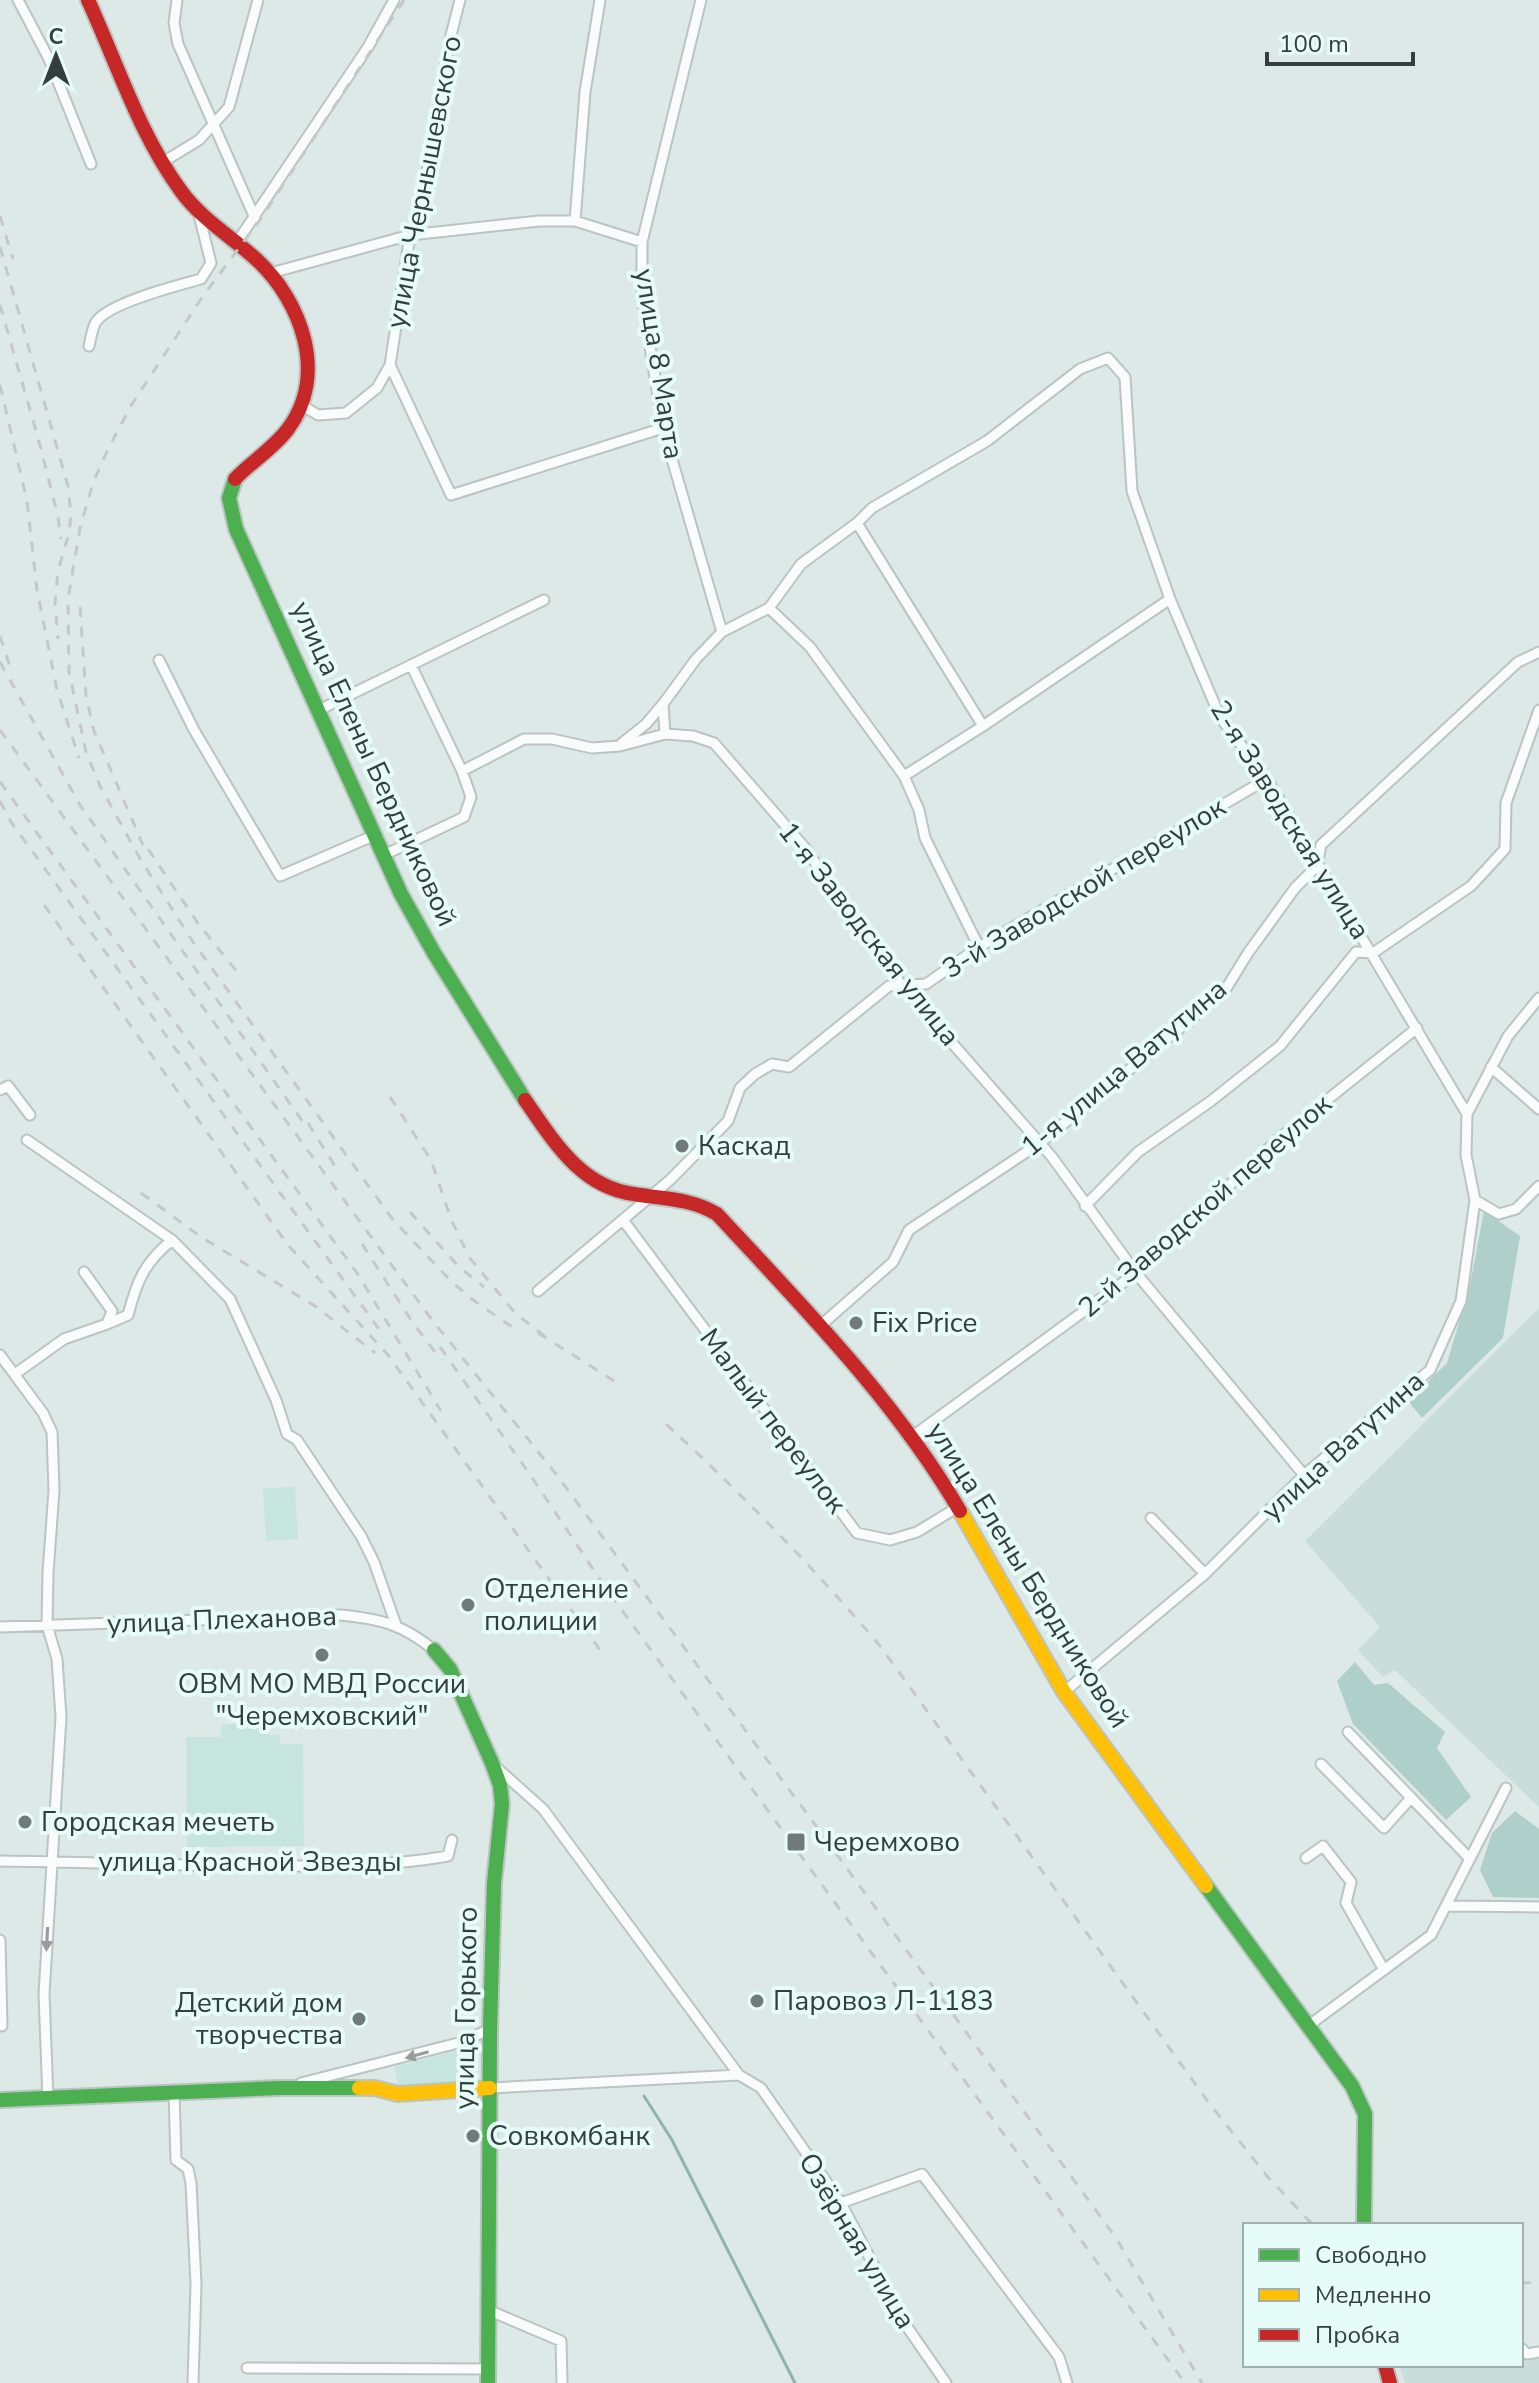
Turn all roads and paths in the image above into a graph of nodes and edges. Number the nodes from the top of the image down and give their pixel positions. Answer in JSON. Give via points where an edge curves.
{"nodes":[{"id":1,"x":18,"y":0,"type":"edge"},
{"id":2,"x":88,"y":0,"type":"edge"},
{"id":3,"x":177,"y":0,"type":"edge"},
{"id":4,"x":258,"y":0,"type":"edge"},
{"id":5,"x":394,"y":0,"type":"edge"},
{"id":6,"x":460,"y":0,"type":"edge"},
{"id":7,"x":600,"y":0,"type":"edge"},
{"id":8,"x":701,"y":0,"type":"edge"},
{"id":9,"x":213,"y":124,"type":"junction"},
{"id":10,"x":163,"y":162,"type":"junction"},
{"id":11,"x":91,"y":164,"type":"dead end"},
{"id":12,"x":198,"y":214,"type":"junction"},
{"id":13,"x":255,"y":218,"type":"junction"},
{"id":14,"x":575,"y":221,"type":"junction"},
{"id":15,"x":410,"y":235,"type":"junction"},
{"id":16,"x":237,"y":242,"type":"junction"},
{"id":17,"x":642,"y":242,"type":"junction"},
{"id":18,"x":271,"y":273,"type":"junction"},
{"id":19,"x":89,"y":346,"type":"dead end"},
{"id":20,"x":390,"y":365,"type":"junction"},
{"id":21,"x":303,"y":406,"type":"junction"},
{"id":22,"x":663,"y":428,"type":"junction"},
{"id":23,"x":857,"y":523,"type":"junction"},
{"id":24,"x":1170,"y":599,"type":"junction"},
{"id":25,"x":544,"y":600,"type":"dead end"},
{"id":26,"x":769,"y":608,"type":"junction"},
{"id":27,"x":722,"y":632,"type":"junction"},
{"id":28,"x":1539,"y":652,"type":"edge"},
{"id":29,"x":159,"y":660,"type":"dead end"},
{"id":30,"x":411,"y":665,"type":"junction"},
{"id":31,"x":663,"y":704,"type":"junction"},
{"id":32,"x":319,"y":710,"type":"junction"},
{"id":33,"x":1539,"y":710,"type":"edge"},
{"id":34,"x":983,"y":726,"type":"junction"},
{"id":35,"x":665,"y":734,"type":"junction"},
{"id":36,"x":620,"y":746,"type":"junction"},
{"id":37,"x":462,"y":771,"type":"junction"},
{"id":38,"x":904,"y":776,"type":"junction"},
{"id":39,"x":1267,"y":779,"type":"junction"},
{"id":40,"x":375,"y":835,"type":"junction"},
{"id":41,"x":384,"y":855,"type":"junction"},
{"id":42,"x":1317,"y":866,"type":"junction"},
{"id":43,"x":979,"y":947,"type":"junction"},
{"id":44,"x":1373,"y":953,"type":"junction"},
{"id":45,"x":903,"y":987,"type":"junction"},
{"id":46,"x":1539,"y":998,"type":"edge"},
{"id":47,"x":1417,"y":1028,"type":"junction"},
{"id":48,"x":1491,"y":1067,"type":"junction"},
{"id":49,"x":0,"y":1090,"type":"edge"},
{"id":50,"x":1539,"y":1109,"type":"edge"},
{"id":51,"x":1467,"y":1114,"type":"junction"},
{"id":52,"x":30,"y":1115,"type":"dead end"},
{"id":53,"x":27,"y":1140,"type":"dead end"},
{"id":54,"x":1040,"y":1143,"type":"junction"},
{"id":55,"x":1539,"y":1186,"type":"edge"},
{"id":56,"x":652,"y":1196,"type":"junction"},
{"id":57,"x":1475,"y":1200,"type":"junction"},
{"id":58,"x":1085,"y":1206,"type":"junction"},
{"id":59,"x":623,"y":1220,"type":"junction"},
{"id":60,"x":172,"y":1240,"type":"junction"},
{"id":61,"x":84,"y":1272,"type":"dead end"},
{"id":62,"x":1136,"y":1273,"type":"junction"},
{"id":63,"x":538,"y":1291,"type":"dead end"},
{"id":64,"x":107,"y":1324,"type":"junction"},
{"id":65,"x":820,"y":1326,"type":"junction"},
{"id":66,"x":0,"y":1355,"type":"edge"},
{"id":67,"x":15,"y":1374,"type":"junction"},
{"id":68,"x":913,"y":1436,"type":"junction"},
{"id":69,"x":1304,"y":1475,"type":"junction"},
{"id":70,"x":958,"y":1507,"type":"junction"},
{"id":71,"x":1151,"y":1518,"type":"dead end"},
{"id":72,"x":1205,"y":1574,"type":"junction"},
{"id":73,"x":47,"y":1625,"type":"junction"},
{"id":74,"x":396,"y":1625,"type":"junction"},
{"id":75,"x":0,"y":1627,"type":"edge"},
{"id":76,"x":434,"y":1650,"type":"joint"},
{"id":77,"x":1064,"y":1692,"type":"junction"},
{"id":78,"x":1348,"y":1732,"type":"dead end"},
{"id":79,"x":492,"y":1763,"type":"junction"},
{"id":80,"x":1321,"y":1764,"type":"dead end"},
{"id":81,"x":1506,"y":1788,"type":"dead end"},
{"id":82,"x":1411,"y":1798,"type":"junction"},
{"id":83,"x":452,"y":1840,"type":"dead end"},
{"id":84,"x":1306,"y":1858,"type":"dead end"},
{"id":85,"x":1470,"y":1859,"type":"junction"},
{"id":86,"x":0,"y":1861,"type":"edge"},
{"id":87,"x":51,"y":1862,"type":"junction"},
{"id":88,"x":1446,"y":1906,"type":"junction"},
{"id":89,"x":1539,"y":1907,"type":"edge"},
{"id":90,"x":0,"y":1940,"type":"edge"},
{"id":91,"x":1384,"y":1970,"type":"junction"},
{"id":92,"x":2,"y":2026,"type":"edge"},
{"id":93,"x":1308,"y":2026,"type":"junction"},
{"id":94,"x":490,"y":2029,"type":"junction"},
{"id":95,"x":739,"y":2075,"type":"junction"},
{"id":96,"x":279,"y":2088,"type":"junction"},
{"id":97,"x":490,"y":2088,"type":"junction"},
{"id":98,"x":174,"y":2093,"type":"junction"},
{"id":99,"x":48,"y":2099,"type":"junction"},
{"id":100,"x":0,"y":2100,"type":"edge"},
{"id":101,"x":841,"y":2203,"type":"junction"},
{"id":102,"x":1364,"y":2223,"type":"edge"},
{"id":103,"x":488,"y":2310,"type":"junction"},
{"id":104,"x":247,"y":2368,"type":"dead end"},
{"id":105,"x":488,"y":2376,"type":"edge"},
{"id":106,"x":193,"y":2383,"type":"edge"},
{"id":107,"x":562,"y":2383,"type":"edge"},
{"id":108,"x":946,"y":2383,"type":"edge"},
{"id":109,"x":1067,"y":2383,"type":"edge"}],
"edges":[{"from":1,"to":11,"type":"street","via":[[49,59]]},
{"from":2,"to":10,"type":"street","name":"улица Елены Бердниковой"},
{"from":3,"to":9,"type":"street","via":[[178,44]]},
{"from":4,"to":9,"type":"street","via":[[229,107]]},
{"from":5,"to":13,"type":"street"},
{"from":6,"to":15,"type":"street","name":"улица Чернышевского","via":[[420,212]]},
{"from":7,"to":14,"type":"street","via":[[585,92]]},
{"from":8,"to":17,"type":"street","name":"улица 8 Марта"},
{"from":9,"to":10,"type":"street","via":[[199,140]]},
{"from":9,"to":13,"type":"street"},
{"from":10,"to":12,"type":"street","name":"улица Елены Бердниковой"},
{"from":12,"to":16,"type":"street","name":"улица Елены Бердниковой"},
{"from":12,"to":19,"type":"street","via":[[211,263],[201,279],[111,310],[96,321]]},
{"from":13,"to":16,"type":"street"},
{"from":14,"to":15,"type":"street"},
{"from":14,"to":17,"type":"street"},
{"from":15,"to":18,"type":"street"},
{"from":15,"to":20,"type":"street","name":"улица Чернышевского"},
{"from":16,"to":18,"type":"street","name":"улица Елены Бердниковой"},
{"from":17,"to":22,"type":"street","name":"улица 8 Марта","via":[[642,296]]},
{"from":18,"to":21,"type":"street","name":"улица Елены Бердниковой","via":[[298,315],[307,355]]},
{"from":20,"to":21,"type":"street","name":"улица Чернышевского","via":[[377,388],[346,413],[318,415]]},
{"from":20,"to":22,"type":"street","name":"улица Чернышевского","via":[[451,495]]},
{"from":21,"to":32,"type":"street","name":"улица Елены Бердниковой","via":[[269,451],[237,477],[229,508]]},
{"from":22,"to":27,"type":"street","name":"улица 8 Марта"},
{"from":23,"to":24,"type":"street","name":"2-я Заводская улица","via":[[872,508],[987,441],[1080,369],[1108,358],[1125,377],[1132,491]]},
{"from":23,"to":26,"type":"street","via":[[801,564]]},
{"from":23,"to":34,"type":"street"},
{"from":24,"to":34,"type":"street"},
{"from":24,"to":39,"type":"street","name":"2-я Заводская улица","via":[[1220,717]]},
{"from":25,"to":30,"type":"street"},
{"from":26,"to":27,"type":"street"},
{"from":26,"to":38,"type":"street","via":[[810,647]]},
{"from":27,"to":31,"type":"street"},
{"from":28,"to":42,"type":"street","name":"1-я улица Ватутина","via":[[1518,662],[1321,845]]},
{"from":29,"to":40,"type":"street","via":[[280,876]]},
{"from":30,"to":32,"type":"street"},
{"from":30,"to":37,"type":"street"},
{"from":31,"to":35,"type":"street"},
{"from":31,"to":36,"type":"street"},
{"from":32,"to":40,"type":"street","name":"улица Елены Бердниковой"},
{"from":33,"to":44,"type":"street","via":[[1506,803],[1505,849],[1471,886]]},
{"from":34,"to":38,"type":"street"},
{"from":35,"to":36,"type":"street","name":"1-я Заводская улица"},
{"from":35,"to":45,"type":"street","name":"1-я Заводская улица","via":[[714,743],[805,848]]},
{"from":36,"to":37,"type":"street","name":"1-я Заводская улица","via":[[592,748],[524,739]]},
{"from":37,"to":41,"type":"street","via":[[471,797],[464,817]]},
{"from":38,"to":43,"type":"street","via":[[925,838]]},
{"from":39,"to":42,"type":"street","name":"2-я Заводская улица"},
{"from":39,"to":43,"type":"street","name":"3-й Заводской переулок"},
{"from":40,"to":41,"type":"street","name":"улица Елены Бердниковой"},
{"from":41,"to":56,"type":"street","name":"улица Елены Бердниковой","via":[[434,953],[560,1150],[603,1185]]},
{"from":42,"to":44,"type":"street","name":"2-я Заводская улица"},
{"from":42,"to":54,"type":"street","name":"1-я улица Ватутина","via":[[1295,888],[1224,992]]},
{"from":43,"to":45,"type":"street","name":"3-й Заводской переулок","via":[[926,984]]},
{"from":44,"to":47,"type":"street","name":"2-я Заводская улица"},
{"from":44,"to":58,"type":"street","via":[[1356,952],[1280,1046],[1138,1152]]},
{"from":45,"to":54,"type":"street","name":"1-я Заводская улица"},
{"from":45,"to":56,"type":"street","name":"3-й Заводской переулок","via":[[889,986],[789,1067],[772,1064],[755,1074],[740,1088],[728,1121]]},
{"from":46,"to":48,"type":"street","name":"улица Ватутина"},
{"from":47,"to":51,"type":"street","name":"2-я Заводская улица"},
{"from":47,"to":62,"type":"street","name":"2-й Заводской переулок","via":[[1282,1136]]},
{"from":48,"to":50,"type":"street"},
{"from":48,"to":51,"type":"street","name":"улица Ватутина"},
{"from":49,"to":52,"type":"street","via":[[8,1086]]},
{"from":51,"to":57,"type":"street","name":"улица Ватутина","via":[[1466,1155]]},
{"from":53,"to":60,"type":"street"},
{"from":54,"to":58,"type":"street","name":"1-я Заводская улица"},
{"from":54,"to":65,"type":"street","name":"1-я улица Ватутина","via":[[909,1230],[893,1262]]},
{"from":55,"to":57,"type":"street","via":[[1516,1209],[1499,1214]]},
{"from":56,"to":59,"type":"street","name":"3-й Заводской переулок"},
{"from":56,"to":65,"type":"street","name":"улица Елены Бердниковой","via":[[702,1205],[717,1214]]},
{"from":57,"to":69,"type":"street","name":"улица Ватутина","via":[[1461,1301],[1430,1370]]},
{"from":58,"to":62,"type":"street","name":"1-я Заводская улица"},
{"from":59,"to":63,"type":"street","name":"3-й Заводской переулок"},
{"from":59,"to":70,"type":"street","name":"Малый переулок","via":[[857,1533],[890,1540],[917,1532]]},
{"from":60,"to":64,"type":"street","via":[[141,1273],[128,1315]]},
{"from":60,"to":74,"type":"street","via":[[230,1299],[287,1434],[297,1440],[361,1536]]},
{"from":61,"to":64,"type":"street","via":[[112,1311]]},
{"from":62,"to":68,"type":"street","name":"2-й Заводской переулок"},
{"from":62,"to":69,"type":"street","name":"1-я Заводская улица"},
{"from":64,"to":67,"type":"street","via":[[64,1339]]},
{"from":65,"to":68,"type":"street","name":"улица Елены Бердниковой"},
{"from":66,"to":67,"type":"street"},
{"from":67,"to":73,"type":"street","via":[[52,1432]]},
{"from":68,"to":70,"type":"street","name":"улица Елены Бердниковой"},
{"from":69,"to":72,"type":"street","name":"улица Ватутина"},
{"from":70,"to":77,"type":"street","name":"улица Елены Бердниковой"},
{"from":71,"to":72,"type":"street"},
{"from":72,"to":77,"type":"street","name":"улица Ватутина"},
{"from":73,"to":74,"type":"street","name":"улица Плеханова","via":[[340,1615]]},
{"from":73,"to":75,"type":"street","name":"улица Плеханова"},
{"from":73,"to":87,"type":"street","via":[[57,1659],[61,1717]]},
{"from":74,"to":76,"type":"street","name":"улица Плеханова"},
{"from":76,"to":79,"type":"street","name":"улица Горького","via":[[450,1669]]},
{"from":77,"to":93,"type":"street","name":"улица Елены Бердниковой"},
{"from":78,"to":82,"type":"street"},
{"from":79,"to":94,"type":"street","name":"улица Горького","via":[[502,1804]]},
{"from":79,"to":95,"type":"street","name":"Озёрная улица","via":[[543,1809]]},
{"from":80,"to":82,"type":"street","via":[[1384,1828]]},
{"from":81,"to":85,"type":"street"},
{"from":82,"to":85,"type":"street"},
{"from":83,"to":87,"type":"street","name":"улица Красной Звезды","via":[[448,1856],[341,1866]]},
{"from":84,"to":91,"type":"street","via":[[1323,1846],[1351,1882],[1346,1903]]},
{"from":85,"to":88,"type":"street"},
{"from":86,"to":87,"type":"street","name":"улица Красной Звезды"},
{"from":87,"to":99,"type":"street","one_way":true,"via":[[44,1994]]},
{"from":88,"to":89,"type":"street"},
{"from":88,"to":91,"type":"street","via":[[1431,1935]]},
{"from":90,"to":92,"type":"street"},
{"from":91,"to":93,"type":"street"},
{"from":93,"to":102,"type":"street","name":"улица Елены Бердниковой","via":[[1352,2086],[1365,2114]]},
{"from":94,"to":96,"type":"street","one_way":true,"via":[[374,2067]]},
{"from":94,"to":97,"type":"street","name":"улица Горького"},
{"from":95,"to":97,"type":"street"},
{"from":95,"to":101,"type":"street","name":"Озёрная улица","via":[[761,2088]]},
{"from":96,"to":97,"type":"street","via":[[375,2088],[398,2094]]},
{"from":96,"to":98,"type":"street"},
{"from":97,"to":103,"type":"street","name":"улица Горького"},
{"from":98,"to":99,"type":"street"},
{"from":98,"to":106,"type":"street","via":[[176,2160],[188,2169],[191,2183]]},
{"from":99,"to":100,"type":"street"},
{"from":101,"to":108,"type":"street","name":"Озёрная улица","via":[[903,2321]]},
{"from":101,"to":109,"type":"street","via":[[922,2174],[1059,2357]]},
{"from":103,"to":105,"type":"street","name":"улица Горького"},
{"from":103,"to":107,"type":"street","via":[[561,2341]]},
{"from":104,"to":105,"type":"street"}]}
